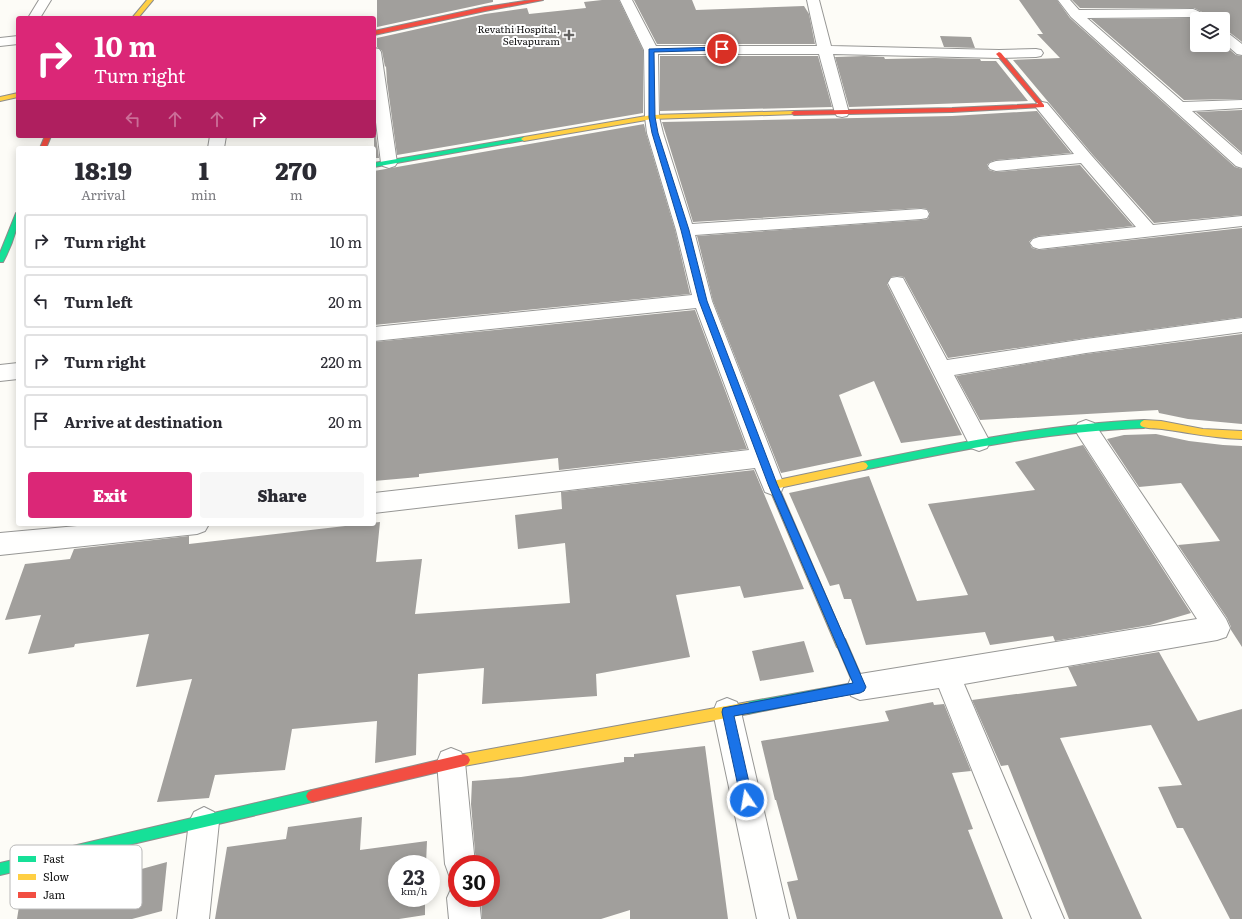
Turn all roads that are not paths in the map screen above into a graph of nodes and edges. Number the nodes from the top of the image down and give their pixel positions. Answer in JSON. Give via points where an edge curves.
{"nodes":[{"id":1,"x":45,"y":0,"type":"edge"},
{"id":2,"x":150,"y":0,"type":"edge"},
{"id":3,"x":514,"y":0,"type":"edge"},
{"id":4,"x":540,"y":0,"type":"edge"},
{"id":5,"x":626,"y":0,"type":"edge"},
{"id":6,"x":813,"y":0,"type":"edge"},
{"id":7,"x":1064,"y":0,"type":"edge"},
{"id":8,"x":485,"y":9,"type":"junction"},
{"id":9,"x":1190,"y":13,"type":"edge"},
{"id":10,"x":1075,"y":14,"type":"junction"},
{"id":11,"x":35,"y":16,"type":"edge"},
{"id":12,"x":137,"y":16,"type":"edge"},
{"id":13,"x":376,"y":33,"type":"edge"},
{"id":14,"x":16,"y":40,"type":"edge"},
{"id":15,"x":0,"y":42,"type":"edge"},
{"id":16,"x":1230,"y":42,"type":"edge"},
{"id":17,"x":651,"y":50,"type":"junction"},
{"id":18,"x":824,"y":50,"type":"junction"},
{"id":19,"x":1242,"y":51,"type":"edge"},
{"id":20,"x":1036,"y":53,"type":"dead end"},
{"id":21,"x":999,"y":54,"type":"junction"},
{"id":22,"x":376,"y":67,"type":"edge"},
{"id":23,"x":16,"y":95,"type":"edge"},
{"id":24,"x":0,"y":99,"type":"edge"},
{"id":25,"x":1242,"y":104,"type":"edge"},
{"id":26,"x":1042,"y":106,"type":"junction"},
{"id":27,"x":1180,"y":107,"type":"junction"},
{"id":28,"x":842,"y":113,"type":"junction"},
{"id":29,"x":652,"y":117,"type":"junction"},
{"id":30,"x":1085,"y":158,"type":"junction"},
{"id":31,"x":389,"y":163,"type":"junction"},
{"id":32,"x":1242,"y":163,"type":"edge"},
{"id":33,"x":376,"y":165,"type":"edge"},
{"id":34,"x":996,"y":166,"type":"dead end"},
{"id":35,"x":921,"y":214,"type":"dead end"},
{"id":36,"x":16,"y":221,"type":"edge"},
{"id":37,"x":1242,"y":221,"type":"edge"},
{"id":38,"x":685,"y":230,"type":"junction"},
{"id":39,"x":1149,"y":231,"type":"junction"},
{"id":40,"x":1039,"y":243,"type":"dead end"},
{"id":41,"x":0,"y":260,"type":"edge"},
{"id":42,"x":897,"y":283,"type":"dead end"},
{"id":43,"x":703,"y":301,"type":"junction"},
{"id":44,"x":1242,"y":325,"type":"edge"},
{"id":45,"x":376,"y":334,"type":"edge"},
{"id":46,"x":941,"y":369,"type":"junction"},
{"id":47,"x":16,"y":371,"type":"edge"},
{"id":48,"x":0,"y":373,"type":"edge"},
{"id":49,"x":1086,"y":429,"type":"junction"},
{"id":50,"x":1242,"y":435,"type":"edge"},
{"id":51,"x":979,"y":442,"type":"junction"},
{"id":52,"x":762,"y":458,"type":"junction"},
{"id":53,"x":773,"y":484,"type":"junction"},
{"id":54,"x":376,"y":504,"type":"edge"},
{"id":55,"x":179,"y":526,"type":"edge"},
{"id":56,"x":0,"y":544,"type":"edge"},
{"id":57,"x":946,"y":674,"type":"junction"},
{"id":58,"x":860,"y":687,"type":"junction"},
{"id":59,"x":727,"y":712,"type":"junction"},
{"id":60,"x":451,"y":762,"type":"junction"},
{"id":61,"x":204,"y":822,"type":"junction"},
{"id":62,"x":104,"y":845,"type":"edge"},
{"id":63,"x":459,"y":855,"type":"edge"},
{"id":64,"x":10,"y":867,"type":"edge"},
{"id":65,"x":0,"y":869,"type":"edge"},
{"id":66,"x":464,"y":907,"type":"edge"},
{"id":67,"x":193,"y":919,"type":"edge"},
{"id":68,"x":465,"y":919,"type":"edge"},
{"id":69,"x":773,"y":919,"type":"edge"},
{"id":70,"x":1048,"y":919,"type":"edge"}],
"edges":[{"from":1,"to":11,"type":"street"},
{"from":2,"to":12,"type":"street"},
{"from":3,"to":8,"type":"street"},
{"from":4,"to":8,"type":"street"},
{"from":5,"to":17,"type":"street"},
{"from":6,"to":18,"type":"street"},
{"from":7,"to":10,"type":"street"},
{"from":8,"to":13,"type":"street"},
{"from":9,"to":10,"type":"street"},
{"from":10,"to":27,"type":"street"},
{"from":14,"to":15,"type":"street"},
{"from":16,"to":19,"type":"street"},
{"from":17,"to":18,"type":"street"},
{"from":17,"to":29,"type":"street"},
{"from":18,"to":21,"type":"street"},
{"from":18,"to":28,"type":"street"},
{"from":20,"to":21,"type":"street"},
{"from":21,"to":26,"type":"street"},
{"from":22,"to":31,"type":"street"},
{"from":23,"to":24,"type":"street"},
{"from":25,"to":27,"type":"street"},
{"from":26,"to":28,"type":"street"},
{"from":26,"to":30,"type":"street"},
{"from":27,"to":32,"type":"street"},
{"from":28,"to":29,"type":"street"},
{"from":29,"to":31,"type":"street"},
{"from":29,"to":38,"type":"street"},
{"from":30,"to":34,"type":"street"},
{"from":30,"to":39,"type":"street"},
{"from":31,"to":33,"type":"street"},
{"from":35,"to":38,"type":"street"},
{"from":36,"to":41,"type":"street"},
{"from":37,"to":39,"type":"street"},
{"from":38,"to":43,"type":"street"},
{"from":39,"to":40,"type":"street"},
{"from":42,"to":46,"type":"street"},
{"from":43,"to":45,"type":"street"},
{"from":43,"to":52,"type":"street"},
{"from":44,"to":46,"type":"street"},
{"from":46,"to":51,"type":"street"},
{"from":47,"to":48,"type":"street"},
{"from":49,"to":50,"type":"street","via":[[1156,423],[1189,432]]},
{"from":49,"to":51,"type":"street"},
{"from":49,"to":57,"type":"street","via":[[1217,628]]},
{"from":51,"to":53,"type":"street"},
{"from":52,"to":53,"type":"street"},
{"from":52,"to":54,"type":"street"},
{"from":53,"to":58,"type":"street"},
{"from":55,"to":56,"type":"street"},
{"from":57,"to":58,"type":"street"},
{"from":57,"to":70,"type":"street"},
{"from":58,"to":59,"type":"street"},
{"from":59,"to":60,"type":"street"},
{"from":59,"to":69,"type":"street"},
{"from":60,"to":61,"type":"street"},
{"from":60,"to":63,"type":"street"},
{"from":61,"to":62,"type":"street"},
{"from":61,"to":67,"type":"street"},
{"from":64,"to":65,"type":"street"},
{"from":66,"to":68,"type":"street"}]}
